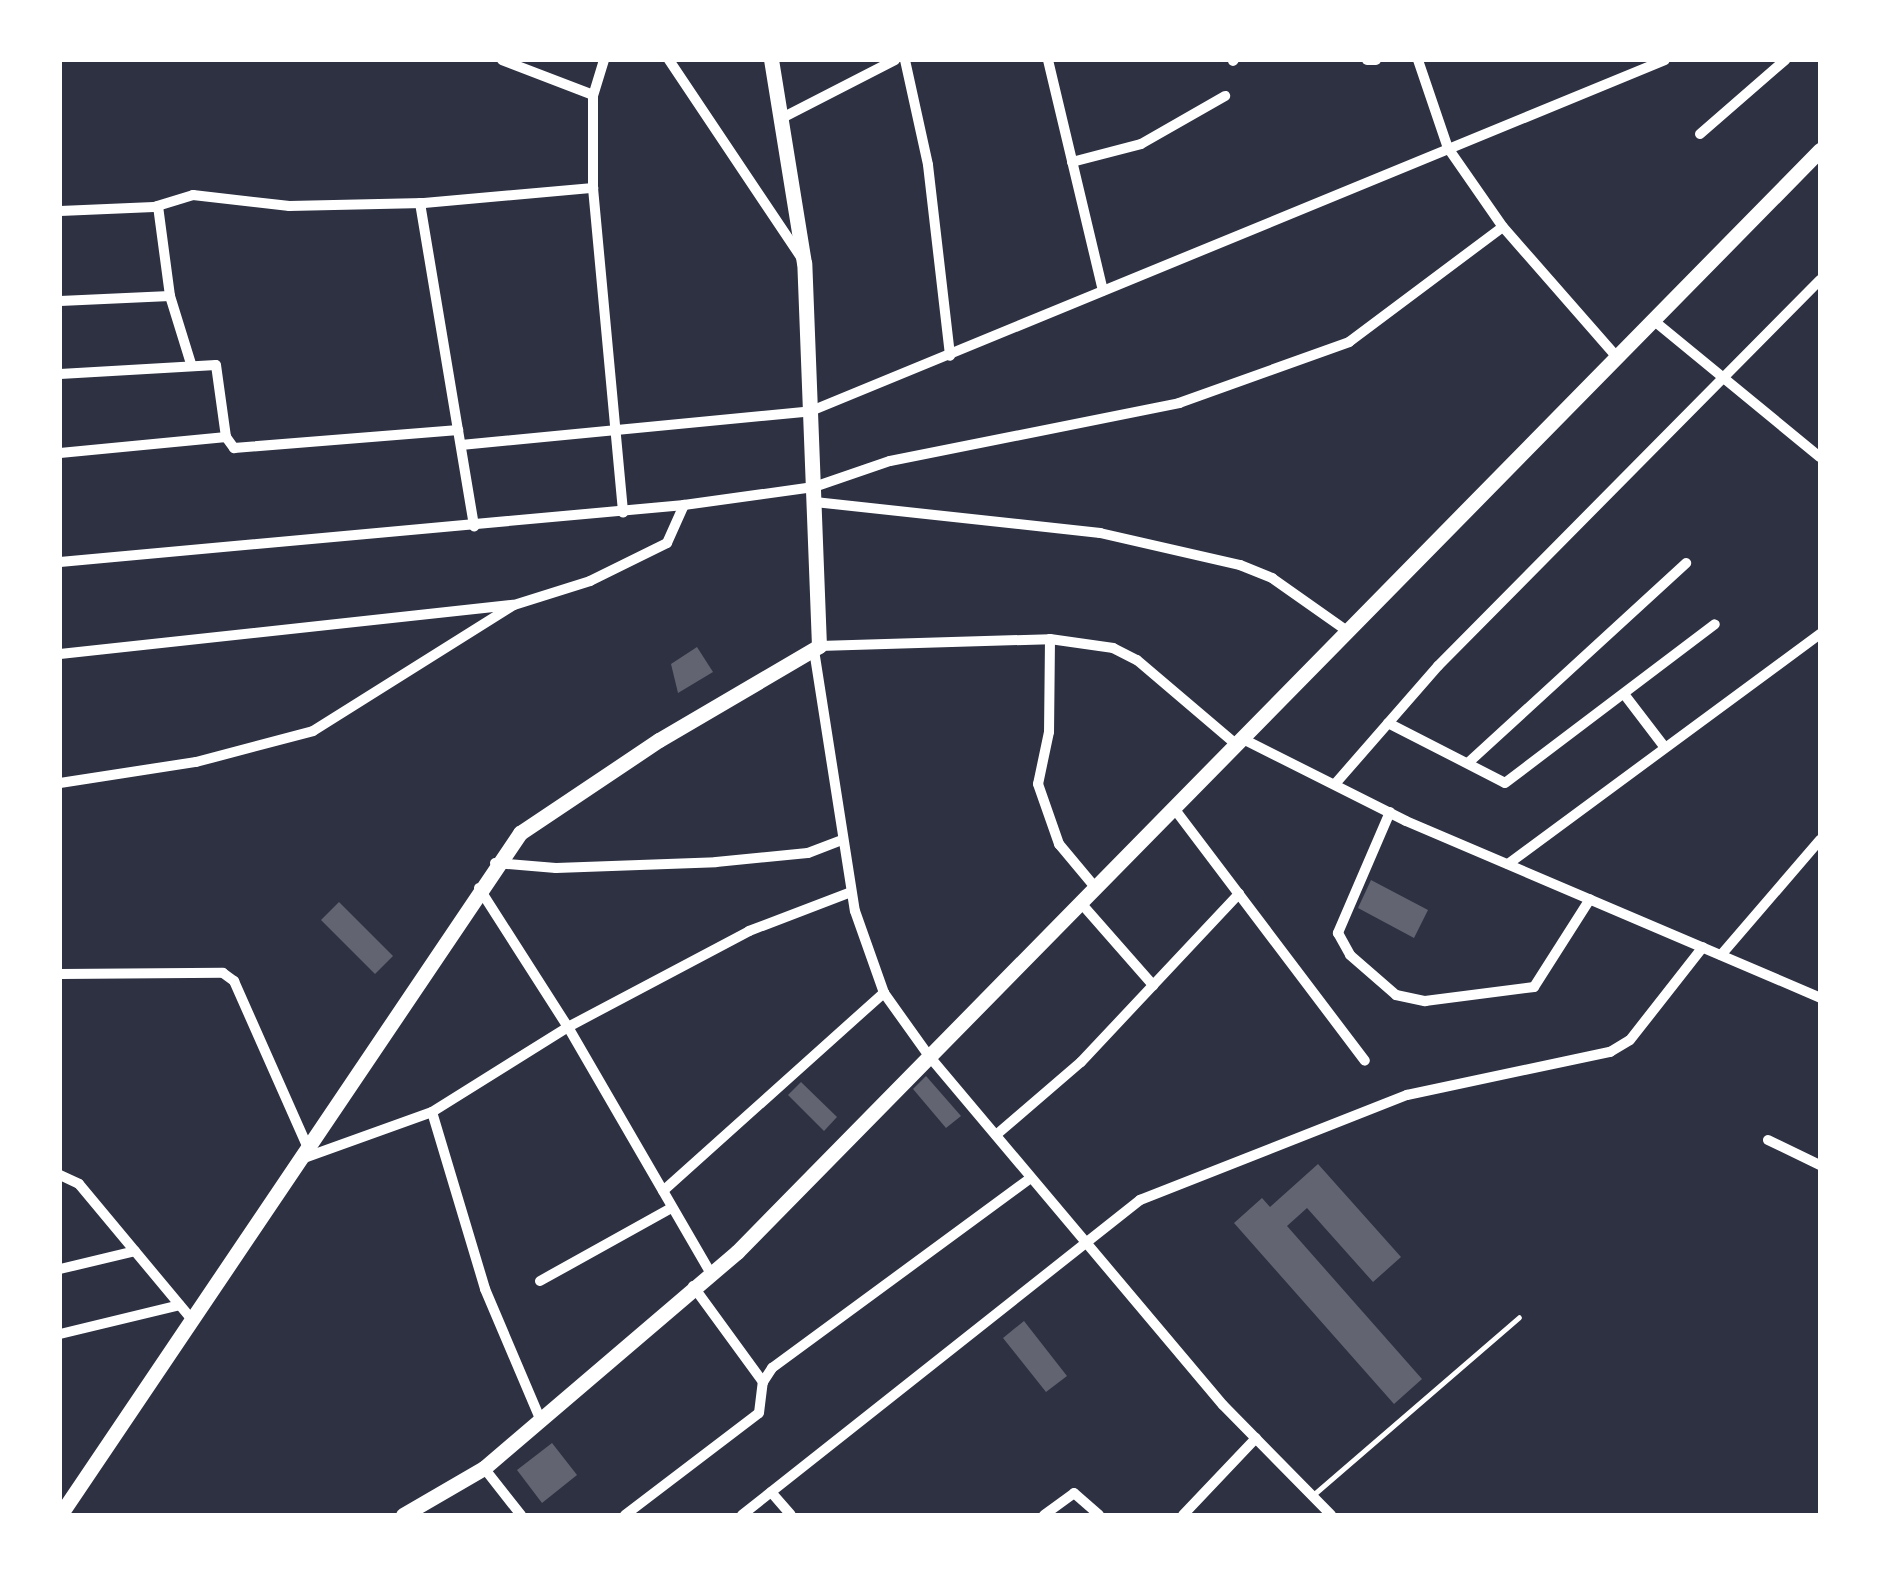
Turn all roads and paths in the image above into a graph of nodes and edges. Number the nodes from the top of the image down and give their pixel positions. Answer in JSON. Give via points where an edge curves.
{"nodes":[{"id":1,"x":502,"y":60,"type":"edge"},
{"id":2,"x":604,"y":60,"type":"edge"},
{"id":3,"x":669,"y":60,"type":"edge"},
{"id":4,"x":770,"y":60,"type":"edge"},
{"id":5,"x":894,"y":60,"type":"edge"},
{"id":6,"x":904,"y":60,"type":"edge"},
{"id":7,"x":1048,"y":60,"type":"edge"},
{"id":8,"x":1367,"y":60,"type":"edge"},
{"id":9,"x":1376,"y":60,"type":"edge"},
{"id":10,"x":1418,"y":60,"type":"edge"},
{"id":11,"x":1665,"y":60,"type":"edge"},
{"id":12,"x":1785,"y":60,"type":"edge"},
{"id":13,"x":593,"y":95,"type":"junction"},
{"id":14,"x":1225,"y":96,"type":"dead end"},
{"id":15,"x":782,"y":118,"type":"junction"},
{"id":16,"x":1700,"y":134,"type":"dead end"},
{"id":17,"x":1448,"y":148,"type":"junction"},
{"id":18,"x":1820,"y":150,"type":"edge"},
{"id":19,"x":1072,"y":162,"type":"junction"},
{"id":20,"x":593,"y":188,"type":"junction"},
{"id":21,"x":420,"y":203,"type":"junction"},
{"id":22,"x":158,"y":206,"type":"junction"},
{"id":23,"x":60,"y":210,"type":"edge"},
{"id":24,"x":1503,"y":227,"type":"junction"},
{"id":25,"x":804,"y":262,"type":"junction"},
{"id":26,"x":1820,"y":280,"type":"edge"},
{"id":27,"x":1102,"y":291,"type":"junction"},
{"id":28,"x":170,"y":296,"type":"junction"},
{"id":29,"x":60,"y":301,"type":"edge"},
{"id":30,"x":1653,"y":320,"type":"junction"},
{"id":31,"x":950,"y":356,"type":"junction"},
{"id":32,"x":1616,"y":356,"type":"junction"},
{"id":33,"x":191,"y":364,"type":"junction"},
{"id":34,"x":60,"y":374,"type":"edge"},
{"id":35,"x":1721,"y":375,"type":"junction"},
{"id":36,"x":811,"y":412,"type":"junction"},
{"id":37,"x":458,"y":430,"type":"junction"},
{"id":38,"x":614,"y":432,"type":"junction"},
{"id":39,"x":226,"y":437,"type":"junction"},
{"id":40,"x":1820,"y":437,"type":"edge"},
{"id":41,"x":461,"y":445,"type":"junction"},
{"id":42,"x":1810,"y":448,"type":"junction"},
{"id":43,"x":60,"y":453,"type":"edge"},
{"id":44,"x":1820,"y":457,"type":"edge"},
{"id":45,"x":814,"y":494,"type":"junction"},
{"id":46,"x":684,"y":505,"type":"junction"},
{"id":47,"x":623,"y":513,"type":"junction"},
{"id":48,"x":474,"y":527,"type":"junction"},
{"id":49,"x":60,"y":562,"type":"edge"},
{"id":50,"x":1686,"y":564,"type":"dead end"},
{"id":51,"x":514,"y":605,"type":"junction"},
{"id":52,"x":1715,"y":624,"type":"dead end"},
{"id":53,"x":1347,"y":632,"type":"junction"},
{"id":54,"x":1820,"y":634,"type":"edge"},
{"id":55,"x":1050,"y":639,"type":"junction"},
{"id":56,"x":816,"y":648,"type":"junction"},
{"id":57,"x":60,"y":654,"type":"edge"},
{"id":58,"x":1624,"y":694,"type":"junction"},
{"id":59,"x":1388,"y":723,"type":"junction"},
{"id":60,"x":1240,"y":742,"type":"junction"},
{"id":61,"x":1664,"y":745,"type":"junction"},
{"id":62,"x":1468,"y":764,"type":"junction"},
{"id":63,"x":60,"y":782,"type":"edge"},
{"id":64,"x":1335,"y":784,"type":"junction"},
{"id":65,"x":1173,"y":807,"type":"junction"},
{"id":66,"x":1390,"y":812,"type":"junction"},
{"id":67,"x":842,"y":840,"type":"junction"},
{"id":68,"x":1820,"y":840,"type":"edge"},
{"id":69,"x":494,"y":863,"type":"junction"},
{"id":70,"x":1508,"y":864,"type":"junction"},
{"id":71,"x":1094,"y":887,"type":"junction"},
{"id":72,"x":478,"y":888,"type":"junction"},
{"id":73,"x":851,"y":892,"type":"junction"},
{"id":74,"x":1239,"y":894,"type":"junction"},
{"id":75,"x":1590,"y":899,"type":"junction"},
{"id":76,"x":1080,"y":902,"type":"junction"},
{"id":77,"x":1704,"y":947,"type":"junction"},
{"id":78,"x":1721,"y":955,"type":"junction"},
{"id":79,"x":60,"y":974,"type":"edge"},
{"id":80,"x":1153,"y":985,"type":"junction"},
{"id":81,"x":884,"y":993,"type":"junction"},
{"id":82,"x":1820,"y":998,"type":"edge"},
{"id":83,"x":568,"y":1027,"type":"junction"},
{"id":84,"x":929,"y":1056,"type":"junction"},
{"id":85,"x":1365,"y":1060,"type":"dead end"},
{"id":86,"x":432,"y":1112,"type":"junction"},
{"id":87,"x":996,"y":1135,"type":"junction"},
{"id":88,"x":1768,"y":1140,"type":"dead end"},
{"id":89,"x":307,"y":1154,"type":"junction"},
{"id":90,"x":1820,"y":1164,"type":"edge"},
{"id":91,"x":60,"y":1175,"type":"edge"},
{"id":92,"x":1032,"y":1178,"type":"junction"},
{"id":93,"x":662,"y":1191,"type":"junction"},
{"id":94,"x":671,"y":1208,"type":"junction"},
{"id":95,"x":1084,"y":1240,"type":"junction"},
{"id":96,"x":136,"y":1251,"type":"junction"},
{"id":97,"x":60,"y":1270,"type":"edge"},
{"id":98,"x":710,"y":1272,"type":"junction"},
{"id":99,"x":540,"y":1281,"type":"dead end"},
{"id":100,"x":694,"y":1286,"type":"junction"},
{"id":101,"x":180,"y":1305,"type":"junction"},
{"id":102,"x":1519,"y":1317,"type":"dead end"},
{"id":103,"x":193,"y":1320,"type":"junction"},
{"id":104,"x":60,"y":1334,"type":"edge"},
{"id":105,"x":763,"y":1382,"type":"junction"},
{"id":106,"x":538,"y":1416,"type":"junction"},
{"id":107,"x":1256,"y":1438,"type":"junction"},
{"id":108,"x":484,"y":1468,"type":"junction"},
{"id":109,"x":771,"y":1492,"type":"junction"},
{"id":110,"x":1312,"y":1496,"type":"junction"},
{"id":111,"x":60,"y":1515,"type":"edge"},
{"id":112,"x":403,"y":1515,"type":"edge"},
{"id":113,"x":521,"y":1515,"type":"edge"},
{"id":114,"x":625,"y":1515,"type":"edge"},
{"id":115,"x":742,"y":1515,"type":"edge"},
{"id":116,"x":791,"y":1515,"type":"edge"},
{"id":117,"x":1044,"y":1515,"type":"edge"},
{"id":118,"x":1099,"y":1515,"type":"edge"},
{"id":119,"x":1182,"y":1515,"type":"edge"},
{"id":120,"x":1331,"y":1515,"type":"edge"}],
"edges":[{"from":1,"to":13,"type":"street"},
{"from":2,"to":13,"type":"street"},
{"from":3,"to":25,"type":"street"},
{"from":4,"to":15,"type":"main road"},
{"from":5,"to":15,"type":"street"},
{"from":6,"to":31,"type":"street","via":[[928,165]]},
{"from":7,"to":19,"type":"street"},
{"from":8,"to":9,"type":"street"},
{"from":10,"to":17,"type":"street"},
{"from":11,"to":17,"type":"street"},
{"from":12,"to":16,"type":"street"},
{"from":13,"to":20,"type":"street"},
{"from":14,"to":19,"type":"street","via":[[1141,144]]},
{"from":15,"to":25,"type":"main road"},
{"from":17,"to":24,"type":"street"},
{"from":17,"to":27,"type":"street"},
{"from":18,"to":30,"type":"main road"},
{"from":19,"to":27,"type":"street"},
{"from":20,"to":21,"type":"street"},
{"from":20,"to":38,"type":"street"},
{"from":21,"to":22,"type":"street","via":[[289,206],[193,195]]},
{"from":21,"to":37,"type":"street"},
{"from":22,"to":23,"type":"street"},
{"from":22,"to":28,"type":"street"},
{"from":24,"to":32,"type":"street"},
{"from":24,"to":45,"type":"street","via":[[1348,342],[1265,377],[1179,403],[890,461]]},
{"from":25,"to":36,"type":"main road"},
{"from":26,"to":35,"type":"street"},
{"from":27,"to":31,"type":"street"},
{"from":28,"to":29,"type":"street"},
{"from":28,"to":33,"type":"street"},
{"from":30,"to":32,"type":"main road"},
{"from":30,"to":35,"type":"street"},
{"from":31,"to":36,"type":"street"},
{"from":32,"to":53,"type":"main road"},
{"from":33,"to":34,"type":"street"},
{"from":33,"to":39,"type":"street","via":[[220,370]]},
{"from":35,"to":42,"type":"street"},
{"from":35,"to":59,"type":"street"},
{"from":36,"to":38,"type":"street"},
{"from":36,"to":45,"type":"main road"},
{"from":37,"to":39,"type":"street","via":[[239,448]]},
{"from":37,"to":41,"type":"street"},
{"from":38,"to":41,"type":"street"},
{"from":38,"to":47,"type":"street"},
{"from":39,"to":43,"type":"street"},
{"from":40,"to":42,"type":"street"},
{"from":41,"to":48,"type":"street"},
{"from":42,"to":44,"type":"street"},
{"from":45,"to":46,"type":"street"},
{"from":45,"to":53,"type":"street","via":[[1100,533],[1240,565],[1287,588]]},
{"from":45,"to":56,"type":"main road"},
{"from":46,"to":47,"type":"street"},
{"from":46,"to":51,"type":"street","via":[[668,544],[590,581]]},
{"from":47,"to":48,"type":"street"},
{"from":48,"to":49,"type":"street"},
{"from":50,"to":62,"type":"street"},
{"from":51,"to":57,"type":"street"},
{"from":51,"to":63,"type":"street","via":[[313,731],[196,762]]},
{"from":52,"to":58,"type":"street"},
{"from":53,"to":60,"type":"main road"},
{"from":54,"to":61,"type":"street","via":[[1783,667],[1772,664]]},
{"from":55,"to":56,"type":"street"},
{"from":55,"to":60,"type":"street","via":[[1126,652]]},
{"from":55,"to":71,"type":"street","via":[[1049,732],[1038,784],[1058,844]]},
{"from":56,"to":67,"type":"street"},
{"from":56,"to":69,"type":"main road","via":[[556,806]]},
{"from":58,"to":61,"type":"street"},
{"from":58,"to":62,"type":"street","via":[[1505,783]]},
{"from":59,"to":62,"type":"street"},
{"from":59,"to":64,"type":"street"},
{"from":60,"to":64,"type":"street"},
{"from":60,"to":65,"type":"main road"},
{"from":61,"to":70,"type":"street"},
{"from":64,"to":66,"type":"street"},
{"from":65,"to":71,"type":"main road"},
{"from":65,"to":74,"type":"street"},
{"from":66,"to":70,"type":"street"},
{"from":66,"to":75,"type":"street","via":[[1338,933],[1350,955],[1396,995],[1424,1002],[1534,987]]},
{"from":67,"to":69,"type":"street","via":[[808,854],[716,862],[556,868]]},
{"from":67,"to":73,"type":"street"},
{"from":68,"to":78,"type":"street"},
{"from":69,"to":72,"type":"main road"},
{"from":70,"to":75,"type":"street"},
{"from":71,"to":76,"type":"main road"},
{"from":72,"to":83,"type":"street"},
{"from":72,"to":89,"type":"main road"},
{"from":73,"to":81,"type":"street"},
{"from":73,"to":83,"type":"street","via":[[772,920]]},
{"from":74,"to":80,"type":"street"},
{"from":74,"to":85,"type":"street"},
{"from":75,"to":77,"type":"street"},
{"from":76,"to":80,"type":"street"},
{"from":76,"to":84,"type":"main road"},
{"from":77,"to":78,"type":"street"},
{"from":77,"to":95,"type":"street","via":[[1630,1040],[1610,1052],[1407,1095],[1169,1186]]},
{"from":78,"to":82,"type":"street"},
{"from":79,"to":89,"type":"street","via":[[223,972],[234,981]]},
{"from":80,"to":87,"type":"street","via":[[1081,1062]]},
{"from":81,"to":84,"type":"street"},
{"from":81,"to":93,"type":"street"},
{"from":83,"to":86,"type":"street"},
{"from":83,"to":93,"type":"street"},
{"from":84,"to":87,"type":"street"},
{"from":84,"to":98,"type":"main road"},
{"from":86,"to":89,"type":"street"},
{"from":86,"to":106,"type":"street","via":[[484,1289]]},
{"from":87,"to":92,"type":"street"},
{"from":88,"to":90,"type":"street"},
{"from":89,"to":103,"type":"main road"},
{"from":91,"to":96,"type":"street","via":[[79,1184]]},
{"from":92,"to":95,"type":"street"},
{"from":92,"to":105,"type":"street","via":[[772,1368]]},
{"from":93,"to":94,"type":"street"},
{"from":94,"to":98,"type":"street"},
{"from":94,"to":99,"type":"street"},
{"from":95,"to":107,"type":"street"},
{"from":95,"to":109,"type":"street"},
{"from":96,"to":97,"type":"street"},
{"from":96,"to":101,"type":"street"},
{"from":98,"to":100,"type":"main road"},
{"from":100,"to":105,"type":"street"},
{"from":100,"to":106,"type":"main road"},
{"from":101,"to":103,"type":"street"},
{"from":101,"to":104,"type":"street"},
{"from":102,"to":110,"type":"lane"},
{"from":103,"to":111,"type":"main road"},
{"from":105,"to":114,"type":"street","via":[[759,1413]]},
{"from":106,"to":108,"type":"main road"},
{"from":107,"to":110,"type":"street"},
{"from":107,"to":119,"type":"street"},
{"from":108,"to":112,"type":"main road"},
{"from":108,"to":113,"type":"street"},
{"from":109,"to":115,"type":"street"},
{"from":109,"to":116,"type":"street"},
{"from":110,"to":120,"type":"street"},
{"from":117,"to":118,"type":"street","via":[[1074,1493]]}]}
